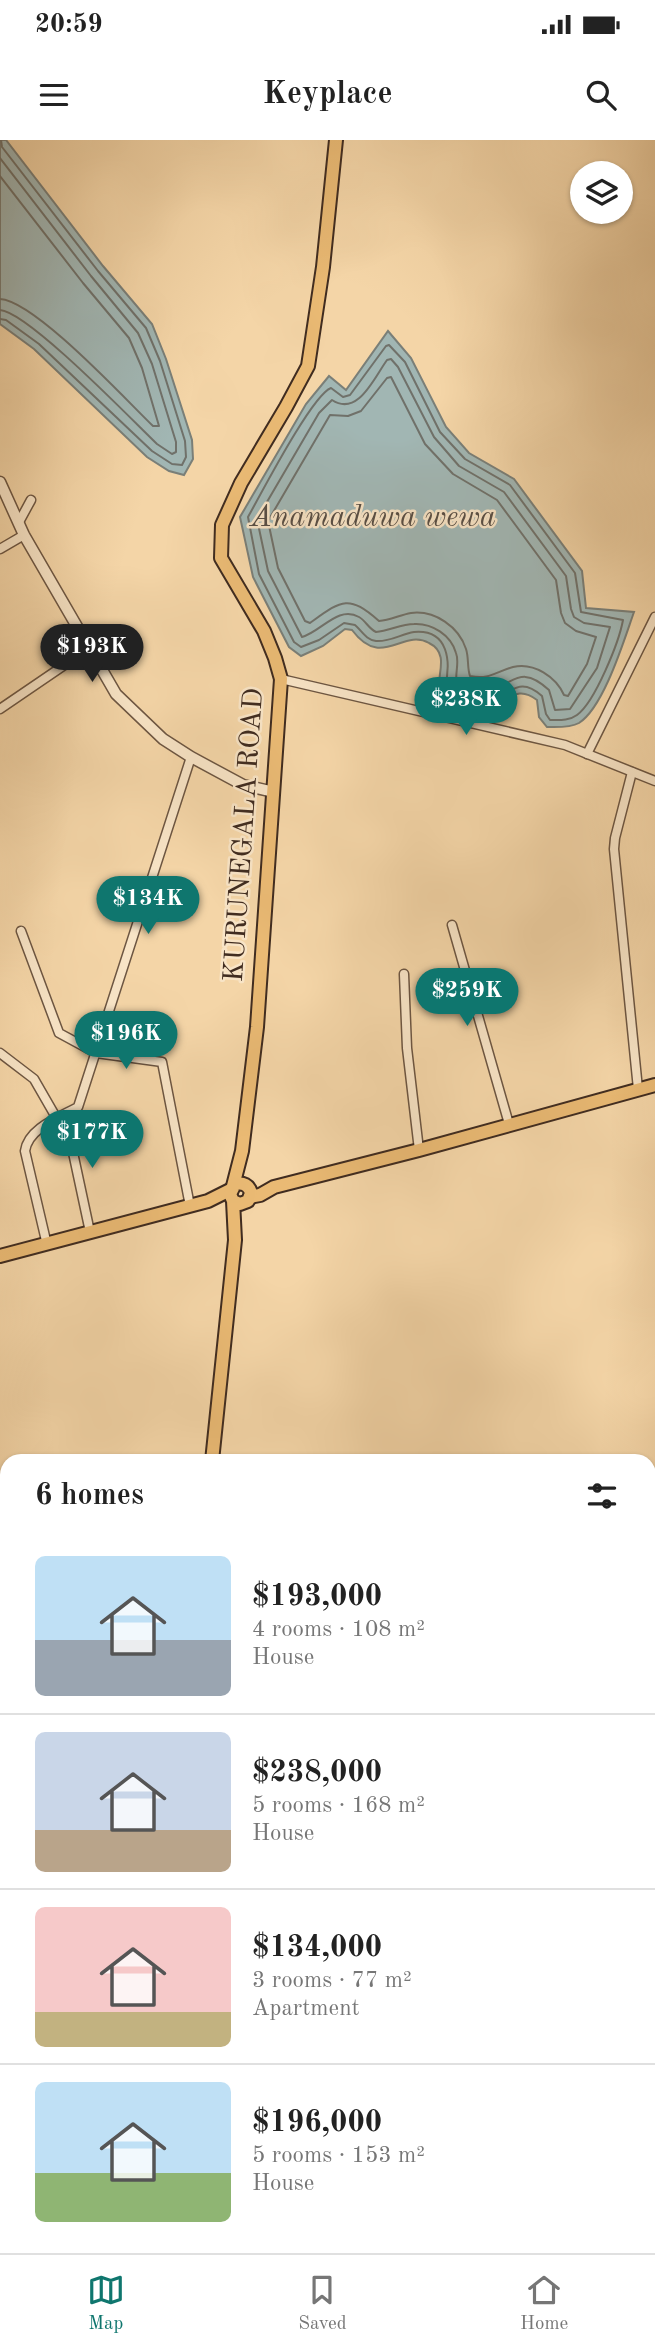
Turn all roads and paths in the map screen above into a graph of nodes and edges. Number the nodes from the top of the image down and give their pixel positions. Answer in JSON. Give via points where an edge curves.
{"nodes":[{"id":1,"x":336,"y":140,"type":"edge"},
{"id":2,"x":0,"y":482,"type":"edge"},
{"id":3,"x":31,"y":500,"type":"dead end"},
{"id":4,"x":19,"y":522,"type":"junction"},
{"id":5,"x":24,"y":535,"type":"junction"},
{"id":6,"x":0,"y":549,"type":"edge"},
{"id":7,"x":655,"y":617,"type":"edge"},
{"id":8,"x":88,"y":649,"type":"junction"},
{"id":9,"x":281,"y":679,"type":"junction"},
{"id":10,"x":0,"y":709,"type":"edge"},
{"id":11,"x":587,"y":754,"type":"junction"},
{"id":12,"x":191,"y":757,"type":"junction"},
{"id":13,"x":632,"y":772,"type":"junction"},
{"id":14,"x":655,"y":781,"type":"edge"},
{"id":15,"x":274,"y":792,"type":"junction"},
{"id":16,"x":452,"y":925,"type":"dead end"},
{"id":17,"x":21,"y":931,"type":"dead end"},
{"id":18,"x":404,"y":974,"type":"dead end"},
{"id":19,"x":0,"y":1053,"type":"edge"},
{"id":20,"x":96,"y":1053,"type":"junction"},
{"id":21,"x":655,"y":1085,"type":"edge"},
{"id":22,"x":638,"y":1088,"type":"junction"},
{"id":23,"x":61,"y":1117,"type":"junction"},
{"id":24,"x":509,"y":1124,"type":"junction"},
{"id":25,"x":419,"y":1150,"type":"junction"},
{"id":26,"x":242,"y":1151,"type":"junction"},
{"id":27,"x":232,"y":1192,"type":"junction"},
{"id":28,"x":248,"y":1195,"type":"junction"},
{"id":29,"x":190,"y":1206,"type":"junction"},
{"id":30,"x":90,"y":1231,"type":"junction"},
{"id":31,"x":235,"y":1240,"type":"junction"},
{"id":32,"x":47,"y":1245,"type":"junction"},
{"id":33,"x":0,"y":1256,"type":"edge"},
{"id":34,"x":213,"y":1454,"type":"edge"}],
"edges":[{"from":1,"to":9,"type":"main road","name":"KURUNEGALA ROAD","via":[[308,366],[241,482],[222,525],[221,558],[264,631]]},
{"from":2,"to":4,"type":"street"},
{"from":3,"to":4,"type":"street"},
{"from":4,"to":5,"type":"street"},
{"from":5,"to":6,"type":"street"},
{"from":5,"to":8,"type":"street"},
{"from":7,"to":11,"type":"street"},
{"from":8,"to":10,"type":"street"},
{"from":8,"to":12,"type":"street","via":[[116,694],[163,739]]},
{"from":9,"to":11,"type":"street","via":[[565,745]]},
{"from":9,"to":15,"type":"main road","name":"KURUNEGALA ROAD"},
{"from":11,"to":13,"type":"street"},
{"from":12,"to":15,"type":"street","via":[[243,785]]},
{"from":12,"to":20,"type":"street"},
{"from":13,"to":14,"type":"street"},
{"from":13,"to":22,"type":"street","via":[[614,849]]},
{"from":15,"to":26,"type":"main road","name":"KURUNEGALA ROAD","via":[[257,1027]]},
{"from":16,"to":24,"type":"street"},
{"from":17,"to":20,"type":"street","via":[[59,1033]]},
{"from":18,"to":25,"type":"street"},
{"from":19,"to":23,"type":"street","via":[[34,1079]]},
{"from":20,"to":23,"type":"street","via":[[78,1107]]},
{"from":20,"to":29,"type":"street","via":[[162,1062]]},
{"from":21,"to":22,"type":"main road"},
{"from":22,"to":24,"type":"main road"},
{"from":23,"to":30,"type":"street"},
{"from":23,"to":32,"type":"street","via":[[35,1132],[25,1151]]},
{"from":24,"to":25,"type":"main road"},
{"from":25,"to":28,"type":"main road"},
{"from":26,"to":27,"type":"main road","name":"KURUNEGALA ROAD"},
{"from":26,"to":28,"type":"main road","name":"KURUNEGALA ROAD"},
{"from":27,"to":28,"type":"main road","via":[[239,1183]]},
{"from":27,"to":28,"type":"main road","via":[[240,1204]]},
{"from":27,"to":29,"type":"main road"},
{"from":27,"to":31,"type":"main road","name":"KURUNEGALA ROAD"},
{"from":28,"to":31,"type":"main road"},
{"from":29,"to":30,"type":"main road"},
{"from":30,"to":32,"type":"main road"},
{"from":31,"to":34,"type":"main road"},
{"from":32,"to":33,"type":"main road"}]}
